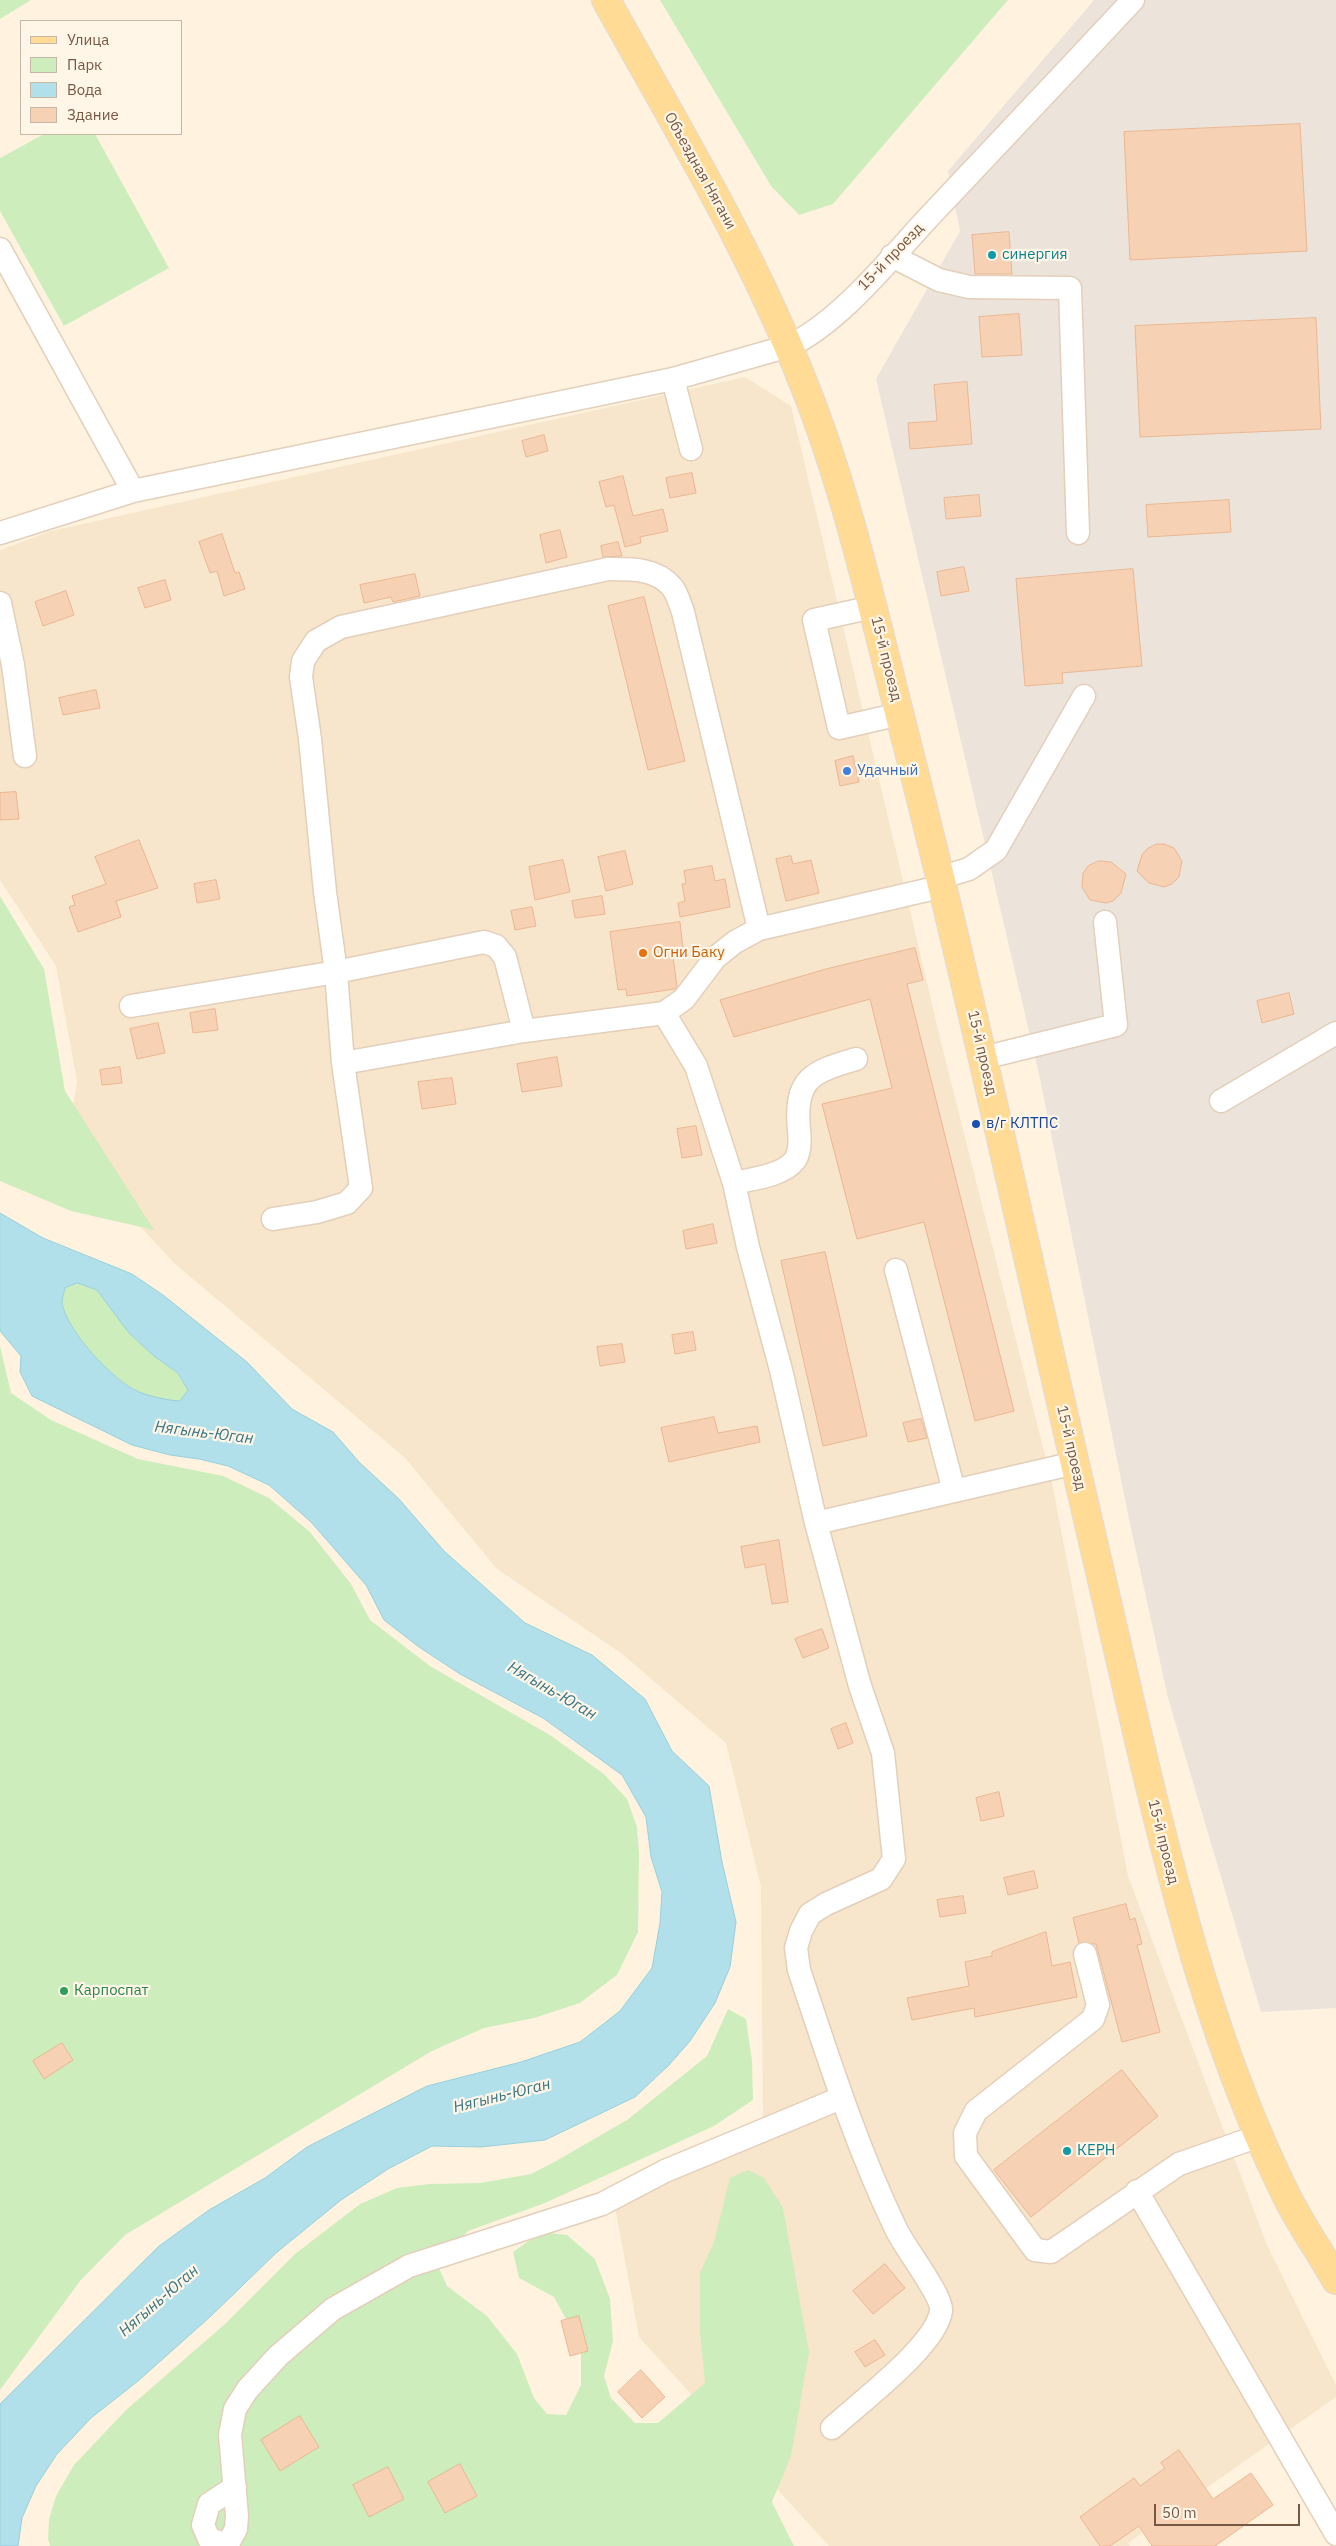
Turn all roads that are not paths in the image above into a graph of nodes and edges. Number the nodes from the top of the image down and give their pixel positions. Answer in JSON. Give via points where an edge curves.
{"nodes":[{"id":1,"x":606,"y":0,"type":"edge"},
{"id":2,"x":1133,"y":0,"type":"edge"},
{"id":3,"x":0,"y":250,"type":"edge"},
{"id":4,"x":892,"y":256,"type":"junction"},
{"id":5,"x":789,"y":346,"type":"junction"},
{"id":6,"x":673,"y":379,"type":"junction"},
{"id":7,"x":691,"y":449,"type":"dead end"},
{"id":8,"x":132,"y":491,"type":"junction"},
{"id":9,"x":2,"y":528,"type":"edge"},
{"id":10,"x":1078,"y":532,"type":"dead end"},
{"id":11,"x":0,"y":603,"type":"edge"},
{"id":12,"x":873,"y":607,"type":"junction"},
{"id":13,"x":1084,"y":696,"type":"dead end"},
{"id":14,"x":900,"y":714,"type":"junction"},
{"id":15,"x":25,"y":756,"type":"dead end"},
{"id":16,"x":943,"y":882,"type":"junction"},
{"id":17,"x":1105,"y":922,"type":"dead end"},
{"id":18,"x":759,"y":929,"type":"junction"},
{"id":19,"x":336,"y":972,"type":"junction"},
{"id":20,"x":131,"y":1006,"type":"dead end"},
{"id":21,"x":664,"y":1013,"type":"junction"},
{"id":22,"x":524,"y":1031,"type":"junction"},
{"id":23,"x":1336,"y":1033,"type":"edge"},
{"id":24,"x":983,"y":1058,"type":"junction"},
{"id":25,"x":856,"y":1059,"type":"dead end"},
{"id":26,"x":343,"y":1063,"type":"junction"},
{"id":27,"x":1221,"y":1101,"type":"dead end"},
{"id":28,"x":734,"y":1183,"type":"junction"},
{"id":29,"x":273,"y":1219,"type":"dead end"},
{"id":30,"x":896,"y":1270,"type":"dead end"},
{"id":31,"x":1075,"y":1464,"type":"junction"},
{"id":32,"x":954,"y":1491,"type":"junction"},
{"id":33,"x":816,"y":1523,"type":"junction"},
{"id":34,"x":1085,"y":1954,"type":"dead end"},
{"id":35,"x":841,"y":2098,"type":"junction"},
{"id":36,"x":1259,"y":2136,"type":"junction"},
{"id":37,"x":1137,"y":2191,"type":"junction"},
{"id":38,"x":1336,"y":2280,"type":"edge"},
{"id":39,"x":832,"y":2428,"type":"dead end"},
{"id":40,"x":235,"y":2486,"type":"dead end"},
{"id":41,"x":1336,"y":2534,"type":"edge"}],
"edges":[{"from":1,"to":5,"type":"main road","name":"Объездная Нягани","via":[[736,236]]},
{"from":2,"to":4,"type":"street","name":"15-й проезд"},
{"from":3,"to":8,"type":"street"},
{"from":4,"to":5,"type":"street","name":"15-й проезд","via":[[825,324]]},
{"from":4,"to":10,"type":"street","via":[[939,280],[969,286],[1070,288]]},
{"from":5,"to":6,"type":"street"},
{"from":5,"to":12,"type":"main road","name":"15-й проезд","via":[[827,447]]},
{"from":6,"to":7,"type":"street"},
{"from":6,"to":8,"type":"street"},
{"from":8,"to":9,"type":"street"},
{"from":11,"to":15,"type":"street","via":[[13,665]]},
{"from":12,"to":14,"type":"main road","name":"15-й проезд"},
{"from":12,"to":14,"type":"street","via":[[814,620],[838,728]]},
{"from":13,"to":16,"type":"street","via":[[996,850],[970,869]]},
{"from":14,"to":16,"type":"main road","name":"15-й проезд"},
{"from":16,"to":18,"type":"street"},
{"from":16,"to":24,"type":"main road","name":"15-й проезд"},
{"from":17,"to":24,"type":"street","via":[[1116,1025]]},
{"from":18,"to":19,"type":"street","via":[[683,612],[672,587],[658,575],[637,569],[608,569],[341,627],[316,640],[303,661],[301,677]]},
{"from":18,"to":21,"type":"street","via":[[715,958],[684,999]]},
{"from":19,"to":20,"type":"street"},
{"from":19,"to":22,"type":"street","via":[[484,942],[496,946],[505,958]]},
{"from":19,"to":26,"type":"street"},
{"from":21,"to":22,"type":"street"},
{"from":21,"to":28,"type":"street","via":[[696,1066]]},
{"from":22,"to":26,"type":"street"},
{"from":23,"to":27,"type":"street"},
{"from":24,"to":31,"type":"main road","name":"15-й проезд"},
{"from":25,"to":28,"type":"street","via":[[814,1074],[805,1085],[798,1123],[800,1142],[795,1160],[781,1170]]},
{"from":26,"to":29,"type":"street","via":[[361,1188],[347,1203]]},
{"from":28,"to":33,"type":"street"},
{"from":30,"to":32,"type":"street"},
{"from":31,"to":32,"type":"street"},
{"from":31,"to":36,"type":"main road","name":"15-й проезд","via":[[1185,1926],[1232,2067]]},
{"from":32,"to":33,"type":"street"},
{"from":33,"to":35,"type":"street","via":[[860,1686],[883,1753],[894,1859],[881,1879],[810,1914],[796,1948],[799,1970]]},
{"from":34,"to":37,"type":"street","via":[[1098,2005],[1094,2019],[976,2111],[965,2133],[966,2156],[1035,2250],[1051,2252]]},
{"from":35,"to":39,"type":"street","via":[[904,2246],[938,2294],[942,2309],[937,2327],[921,2347]]},
{"from":35,"to":40,"type":"street","via":[[665,2171],[602,2204],[409,2266],[333,2308],[278,2356],[247,2390],[235,2409],[230,2435]]},
{"from":36,"to":37,"type":"street","via":[[1179,2164]]},
{"from":36,"to":38,"type":"main road","name":"15-й проезд","via":[[1289,2200]]},
{"from":37,"to":41,"type":"street"}]}
